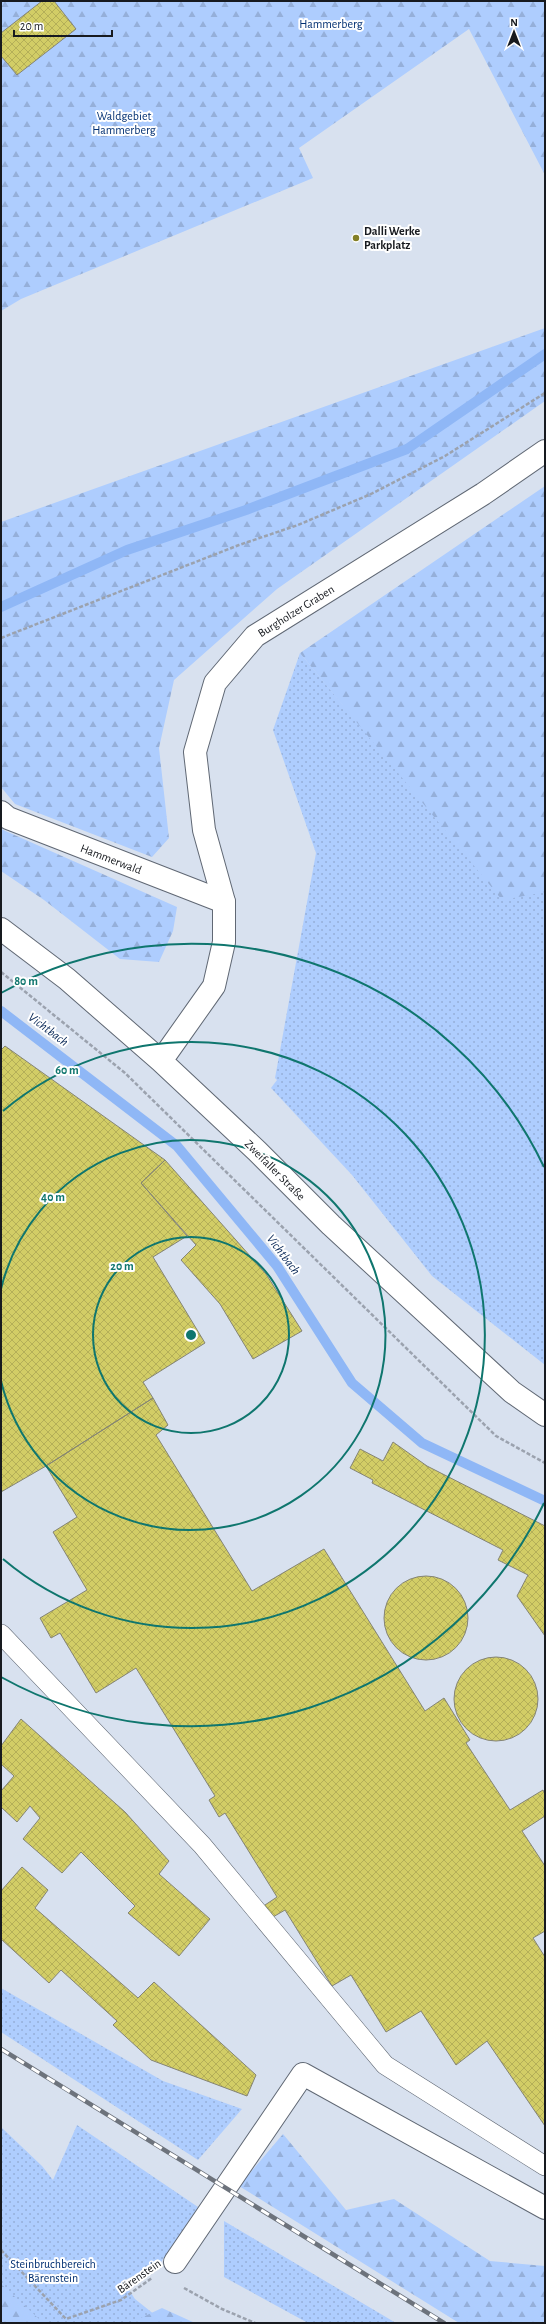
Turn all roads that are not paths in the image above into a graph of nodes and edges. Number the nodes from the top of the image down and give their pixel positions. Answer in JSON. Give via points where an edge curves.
{"nodes":[{"id":1,"x":545,"y":451,"type":"edge"},
{"id":2,"x":1,"y":812,"type":"edge"},
{"id":3,"x":224,"y":902,"type":"junction"},
{"id":4,"x":1,"y":928,"type":"edge"},
{"id":5,"x":161,"y":1061,"type":"junction"},
{"id":6,"x":545,"y":1415,"type":"edge"},
{"id":7,"x":1,"y":1634,"type":"edge"},
{"id":8,"x":545,"y":2166,"type":"edge"},
{"id":9,"x":545,"y":2208,"type":"edge"},
{"id":10,"x":175,"y":2262,"type":"road end"}],
"edges":[{"from":1,"to":3,"type":"main road","name":"Burgholzer Graben","via":[[484,494],[255,636],[215,683],[195,752],[204,830]]},
{"from":2,"to":3,"type":"main road","name":"Hammerwald","via":[[8,818]]},
{"from":3,"to":5,"type":"main road","name":"Burgholzer Graben","via":[[224,942],[214,986]]},
{"from":4,"to":5,"type":"main road","name":"Zweifaller Straße","via":[[67,979]]},
{"from":5,"to":6,"type":"main road","name":"Zweifaller Straße","via":[[331,1225],[512,1392]]},
{"from":7,"to":8,"type":"lane","via":[[202,1845],[384,2065]]},
{"from":9,"to":10,"type":"main road","via":[[303,2074]]}]}
